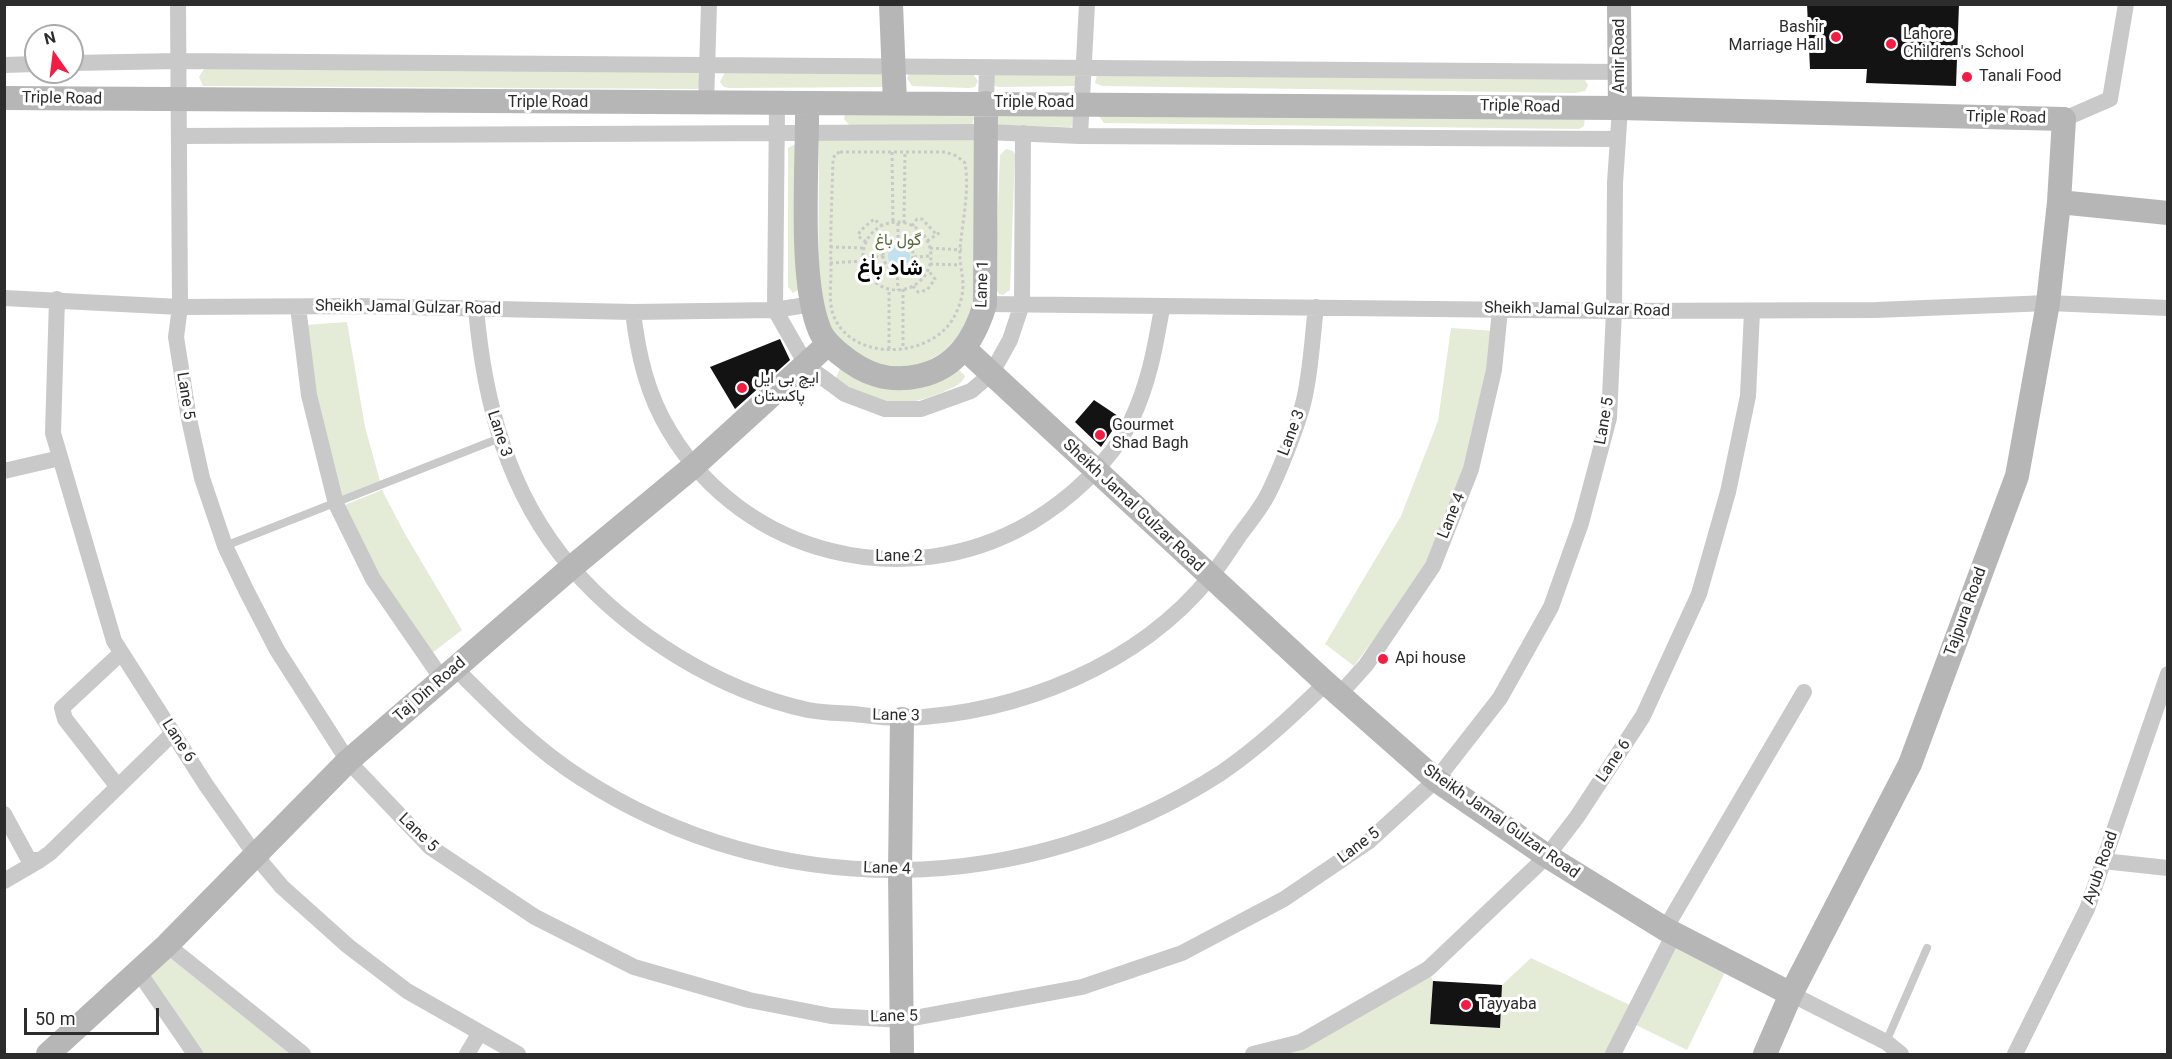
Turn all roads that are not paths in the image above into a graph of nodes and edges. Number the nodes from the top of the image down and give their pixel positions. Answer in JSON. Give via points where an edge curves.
{"nodes":[{"id":1,"x":178,"y":4,"type":"edge"},
{"id":2,"x":709,"y":4,"type":"edge"},
{"id":3,"x":891,"y":4,"type":"edge"},
{"id":4,"x":1087,"y":4,"type":"edge"},
{"id":5,"x":1619,"y":4,"type":"edge"},
{"id":6,"x":2126,"y":4,"type":"edge"},
{"id":7,"x":178,"y":61,"type":"junction"},
{"id":8,"x":84,"y":63,"type":"edge"},
{"id":9,"x":24,"y":64,"type":"edge"},
{"id":10,"x":707,"y":64,"type":"junction"},
{"id":11,"x":4,"y":65,"type":"edge"},
{"id":12,"x":893,"y":67,"type":"junction"},
{"id":13,"x":987,"y":68,"type":"junction"},
{"id":14,"x":1083,"y":70,"type":"junction"},
{"id":15,"x":1620,"y":72,"type":"junction"},
{"id":16,"x":4,"y":98,"type":"edge"},
{"id":17,"x":178,"y":101,"type":"junction"},
{"id":18,"x":895,"y":103,"type":"junction"},
{"id":19,"x":986,"y":103,"type":"junction"},
{"id":20,"x":1081,"y":103,"type":"junction"},
{"id":21,"x":706,"y":104,"type":"junction"},
{"id":22,"x":777,"y":105,"type":"junction"},
{"id":23,"x":807,"y":105,"type":"junction"},
{"id":24,"x":1620,"y":108,"type":"junction"},
{"id":25,"x":2064,"y":119,"type":"junction"},
{"id":26,"x":776,"y":132,"type":"junction"},
{"id":27,"x":986,"y":132,"type":"junction"},
{"id":28,"x":807,"y":133,"type":"junction"},
{"id":29,"x":1023,"y":134,"type":"junction"},
{"id":30,"x":179,"y":136,"type":"junction"},
{"id":31,"x":1080,"y":136,"type":"junction"},
{"id":32,"x":1617,"y":139,"type":"junction"},
{"id":33,"x":2059,"y":202,"type":"junction"},
{"id":34,"x":2168,"y":213,"type":"edge"},
{"id":35,"x":4,"y":298,"type":"edge"},
{"id":36,"x":57,"y":299,"type":"junction"},
{"id":37,"x":2048,"y":303,"type":"junction"},
{"id":38,"x":812,"y":304,"type":"junction"},
{"id":39,"x":986,"y":304,"type":"junction"},
{"id":40,"x":1022,"y":304,"type":"junction"},
{"id":41,"x":180,"y":307,"type":"junction"},
{"id":42,"x":298,"y":307,"type":"junction"},
{"id":43,"x":1316,"y":307,"type":"junction"},
{"id":44,"x":476,"y":308,"type":"junction"},
{"id":45,"x":1162,"y":308,"type":"junction"},
{"id":46,"x":2168,"y":308,"type":"edge"},
{"id":47,"x":775,"y":309,"type":"junction"},
{"id":48,"x":1500,"y":310,"type":"junction"},
{"id":49,"x":1614,"y":311,"type":"junction"},
{"id":50,"x":633,"y":312,"type":"junction"},
{"id":51,"x":1752,"y":312,"type":"junction"},
{"id":52,"x":828,"y":344,"type":"junction"},
{"id":53,"x":965,"y":349,"type":"junction"},
{"id":54,"x":807,"y":366,"type":"junction"},
{"id":55,"x":991,"y":374,"type":"junction"},
{"id":56,"x":500,"y":438,"type":"junction"},
{"id":57,"x":60,"y":458,"type":"junction"},
{"id":58,"x":694,"y":466,"type":"junction"},
{"id":59,"x":4,"y":471,"type":"edge"},
{"id":60,"x":1095,"y":471,"type":"junction"},
{"id":61,"x":336,"y":504,"type":"junction"},
{"id":62,"x":225,"y":546,"type":"junction"},
{"id":63,"x":572,"y":567,"type":"junction"},
{"id":64,"x":1210,"y":577,"type":"junction"},
{"id":65,"x":121,"y":653,"type":"junction"},
{"id":66,"x":449,"y":674,"type":"junction"},
{"id":67,"x":2168,"y":674,"type":"edge"},
{"id":68,"x":1332,"y":689,"type":"junction"},
{"id":69,"x":1804,"y":692,"type":"dead end"},
{"id":70,"x":902,"y":719,"type":"junction"},
{"id":71,"x":173,"y":733,"type":"junction"},
{"id":72,"x":348,"y":761,"type":"junction"},
{"id":73,"x":1436,"y":780,"type":"junction"},
{"id":74,"x":118,"y":787,"type":"junction"},
{"id":75,"x":4,"y":814,"type":"edge"},
{"id":76,"x":256,"y":856,"type":"junction"},
{"id":77,"x":1546,"y":856,"type":"junction"},
{"id":78,"x":40,"y":860,"type":"junction"},
{"id":79,"x":2103,"y":861,"type":"junction"},
{"id":80,"x":2168,"y":868,"type":"edge"},
{"id":81,"x":900,"y":871,"type":"junction"},
{"id":82,"x":4,"y":881,"type":"edge"},
{"id":83,"x":1669,"y":932,"type":"junction"},
{"id":84,"x":167,"y":945,"type":"junction"},
{"id":85,"x":1927,"y":948,"type":"dead end"},
{"id":86,"x":138,"y":971,"type":"junction"},
{"id":87,"x":1791,"y":994,"type":"junction"},
{"id":88,"x":903,"y":1020,"type":"junction"},
{"id":89,"x":479,"y":1034,"type":"junction"},
{"id":90,"x":1886,"y":1042,"type":"junction"},
{"id":91,"x":53,"y":1052,"type":"edge"},
{"id":92,"x":195,"y":1054,"type":"edge"},
{"id":93,"x":303,"y":1054,"type":"edge"},
{"id":94,"x":467,"y":1054,"type":"edge"},
{"id":95,"x":518,"y":1054,"type":"edge"},
{"id":96,"x":902,"y":1054,"type":"edge"},
{"id":97,"x":1253,"y":1054,"type":"edge"},
{"id":98,"x":1613,"y":1054,"type":"edge"},
{"id":99,"x":1766,"y":1054,"type":"edge"},
{"id":100,"x":1901,"y":1054,"type":"edge"},
{"id":101,"x":2015,"y":1054,"type":"edge"}],
"edges":[{"from":1,"to":7,"type":"street","name":"Lane 5"},
{"from":2,"to":10,"type":"street"},
{"from":3,"to":12,"type":"main road"},
{"from":4,"to":14,"type":"street"},
{"from":5,"to":15,"type":"main road","name":"Amir Road"},
{"from":6,"to":25,"type":"street","via":[[2110,99]]},
{"from":7,"to":8,"type":"street"},
{"from":7,"to":10,"type":"street"},
{"from":7,"to":17,"type":"street","name":"Lane 5"},
{"from":9,"to":11,"type":"street"},
{"from":10,"to":12,"type":"street"},
{"from":10,"to":21,"type":"street"},
{"from":12,"to":13,"type":"street"},
{"from":12,"to":18,"type":"main road"},
{"from":13,"to":14,"type":"street"},
{"from":13,"to":19,"type":"street"},
{"from":14,"to":15,"type":"street"},
{"from":14,"to":20,"type":"street"},
{"from":15,"to":24,"type":"main road","name":"Amir Road"},
{"from":16,"to":17,"type":"main road","name":"Triple Road"},
{"from":17,"to":21,"type":"main road","name":"Triple Road"},
{"from":17,"to":30,"type":"street","name":"Lane 5"},
{"from":18,"to":19,"type":"main road","name":"Triple Road"},
{"from":18,"to":23,"type":"main road","name":"Triple Road"},
{"from":19,"to":20,"type":"main road","name":"Triple Road"},
{"from":19,"to":27,"type":"main road","name":"Lane 1"},
{"from":20,"to":24,"type":"main road","name":"Triple Road"},
{"from":20,"to":31,"type":"street"},
{"from":21,"to":22,"type":"main road","name":"Triple Road"},
{"from":22,"to":23,"type":"main road","name":"Triple Road"},
{"from":22,"to":26,"type":"street"},
{"from":23,"to":28,"type":"main road","name":"Lane 1"},
{"from":24,"to":25,"type":"main road","name":"Triple Road"},
{"from":24,"to":32,"type":"street","name":"Lane 5"},
{"from":25,"to":33,"type":"main road","name":"Tajpura Road"},
{"from":26,"to":28,"type":"street"},
{"from":26,"to":30,"type":"street"},
{"from":26,"to":47,"type":"street"},
{"from":27,"to":28,"type":"street"},
{"from":27,"to":29,"type":"street"},
{"from":27,"to":39,"type":"main road","name":"Lane 1"},
{"from":28,"to":38,"type":"main road","name":"Lane 1"},
{"from":29,"to":31,"type":"street"},
{"from":29,"to":40,"type":"street"},
{"from":30,"to":41,"type":"street","name":"Lane 5"},
{"from":31,"to":32,"type":"street"},
{"from":32,"to":49,"type":"street","name":"Lane 5"},
{"from":33,"to":34,"type":"main road"},
{"from":33,"to":37,"type":"main road","name":"Tajpura Road"},
{"from":35,"to":36,"type":"street","name":"Sheikh Jamal Gulzar Road"},
{"from":36,"to":41,"type":"street","name":"Sheikh Jamal Gulzar Road"},
{"from":36,"to":57,"type":"street","name":"Lane 6","via":[[53,433]]},
{"from":37,"to":46,"type":"street","name":"Sheikh Jamal Gulzar Road"},
{"from":37,"to":51,"type":"street","name":"Sheikh Jamal Gulzar Road"},
{"from":37,"to":87,"type":"main road","name":"Tajpura Road","via":[[2017,476],[1910,764]]},
{"from":38,"to":47,"type":"street","name":"Sheikh Jamal Gulzar Road"},
{"from":38,"to":52,"type":"main road","name":"Lane 1"},
{"from":39,"to":40,"type":"street","name":"Sheikh Jamal Gulzar Road"},
{"from":39,"to":53,"type":"main road","name":"Lane 1","via":[[978,330]]},
{"from":40,"to":45,"type":"street","name":"Sheikh Jamal Gulzar Road"},
{"from":40,"to":55,"type":"street","via":[[1010,340]]},
{"from":41,"to":42,"type":"street","name":"Sheikh Jamal Gulzar Road"},
{"from":41,"to":62,"type":"street","name":"Lane 5","via":[[176,337],[189,419],[202,478]]},
{"from":42,"to":44,"type":"street","name":"Sheikh Jamal Gulzar Road"},
{"from":42,"to":61,"type":"street","name":"Lane 4","via":[[309,395]]},
{"from":43,"to":45,"type":"street","name":"Sheikh Jamal Gulzar Road"},
{"from":43,"to":48,"type":"street","name":"Sheikh Jamal Gulzar Road"},
{"from":43,"to":64,"type":"street","name":"Lane 3","via":[[1303,405],[1267,496]]},
{"from":44,"to":50,"type":"street","name":"Sheikh Jamal Gulzar Road"},
{"from":44,"to":56,"type":"street","name":"Lane 3","via":[[481,364]]},
{"from":45,"to":60,"type":"street","name":"Lane 2","via":[[1153,367],[1130,422]]},
{"from":47,"to":50,"type":"street","name":"Sheikh Jamal Gulzar Road"},
{"from":47,"to":54,"type":"street"},
{"from":48,"to":49,"type":"street","name":"Sheikh Jamal Gulzar Road"},
{"from":48,"to":68,"type":"street","name":"Lane 4","via":[[1494,370],[1471,469],[1433,566],[1366,665]]},
{"from":49,"to":51,"type":"street","name":"Sheikh Jamal Gulzar Road"},
{"from":49,"to":73,"type":"street","name":"Lane 5","via":[[1609,418],[1581,523],[1551,608],[1500,698]]},
{"from":50,"to":58,"type":"street","name":"Lane 2","via":[[638,353],[651,394],[669,431]]},
{"from":51,"to":77,"type":"street","name":"Lane 6","via":[[1748,396],[1728,492],[1699,594],[1643,716],[1577,817]]},
{"from":52,"to":53,"type":"main road","name":"Lane 1","via":[[860,370],[883,378],[904,379],[929,374]]},
{"from":52,"to":54,"type":"main road","name":"Taj Din Road"},
{"from":53,"to":55,"type":"main road","name":"Sheikh Jamal Gulzar Road"},
{"from":54,"to":55,"type":"street","via":[[845,394],[885,409],[921,409],[971,391]]},
{"from":54,"to":58,"type":"main road","name":"Taj Din Road"},
{"from":55,"to":60,"type":"main road","name":"Sheikh Jamal Gulzar Road"},
{"from":56,"to":61,"type":"lane"},
{"from":56,"to":63,"type":"street","name":"Lane 3","via":[[512,472],[539,522]]},
{"from":57,"to":59,"type":"street"},
{"from":57,"to":65,"type":"street","name":"Lane 6","via":[[114,642]]},
{"from":58,"to":60,"type":"street","name":"Lane 2","via":[[735,505],[783,535],[837,554],[893,560],[950,555],[1004,538],[1053,509]]},
{"from":58,"to":63,"type":"main road","name":"Taj Din Road"},
{"from":60,"to":64,"type":"main road","name":"Sheikh Jamal Gulzar Road"},
{"from":61,"to":62,"type":"lane"},
{"from":61,"to":66,"type":"street","name":"Lane 4","via":[[373,579]]},
{"from":62,"to":72,"type":"street","name":"Lane 5","via":[[277,650]]},
{"from":63,"to":66,"type":"main road","name":"Taj Din Road"},
{"from":63,"to":70,"type":"street","name":"Lane 3","via":[[639,632],[719,681],[808,710]]},
{"from":64,"to":68,"type":"main road","name":"Sheikh Jamal Gulzar Road"},
{"from":64,"to":70,"type":"street","name":"Lane 3","via":[[1136,643],[1066,682],[1000,705],[952,715]]},
{"from":65,"to":71,"type":"street","name":"Lane 6"},
{"from":65,"to":74,"type":"street","via":[[62,708],[65,719]]},
{"from":66,"to":72,"type":"main road","name":"Taj Din Road"},
{"from":66,"to":81,"type":"street","name":"Lane 4","via":[[581,778],[655,819],[733,848],[816,866]]},
{"from":67,"to":79,"type":"street","name":"Ayub Road"},
{"from":68,"to":73,"type":"main road","name":"Sheikh Jamal Gulzar Road"},
{"from":68,"to":81,"type":"street","name":"Lane 4","via":[[1222,772],[1163,807],[1101,834],[1035,854],[968,867]]},
{"from":69,"to":83,"type":"street"},
{"from":70,"to":81,"type":"main road"},
{"from":71,"to":74,"type":"street"},
{"from":71,"to":76,"type":"street","name":"Lane 6"},
{"from":72,"to":76,"type":"main road","name":"Taj Din Road"},
{"from":72,"to":88,"type":"street","name":"Lane 5","via":[[430,847],[535,917],[634,967],[749,1000],[831,1016]]},
{"from":73,"to":77,"type":"main road","name":"Sheikh Jamal Gulzar Road"},
{"from":73,"to":88,"type":"street","name":"Lane 5","via":[[1368,842],[1284,899],[1182,953],[1082,987]]},
{"from":74,"to":78,"type":"street"},
{"from":75,"to":78,"type":"street","via":[[29,860]]},
{"from":76,"to":84,"type":"main road","name":"Taj Din Road"},
{"from":76,"to":89,"type":"street","name":"Lane 6","via":[[282,887],[348,946],[407,991]]},
{"from":77,"to":83,"type":"main road","name":"Sheikh Jamal Gulzar Road"},
{"from":77,"to":97,"type":"street","name":"Lane 6","via":[[1428,969],[1301,1042]]},
{"from":78,"to":82,"type":"street"},
{"from":79,"to":80,"type":"street"},
{"from":79,"to":101,"type":"street","name":"Ayub Road","via":[[2087,909]]},
{"from":81,"to":88,"type":"main road"},
{"from":83,"to":87,"type":"main road","name":"Sheikh Jamal Gulzar Road"},
{"from":83,"to":98,"type":"street"},
{"from":84,"to":86,"type":"main road","name":"Taj Din Road"},
{"from":84,"to":93,"type":"street"},
{"from":85,"to":90,"type":"lane"},
{"from":86,"to":91,"type":"main road","name":"Taj Din Road"},
{"from":86,"to":92,"type":"street"},
{"from":87,"to":90,"type":"street","name":"Sheikh Jamal Gulzar Road"},
{"from":87,"to":99,"type":"main road","name":"Tajpura Road"},
{"from":88,"to":96,"type":"main road"},
{"from":89,"to":94,"type":"street"},
{"from":89,"to":95,"type":"street","name":"Lane 6"},
{"from":90,"to":100,"type":"street","name":"Sheikh Jamal Gulzar Road"}]}
